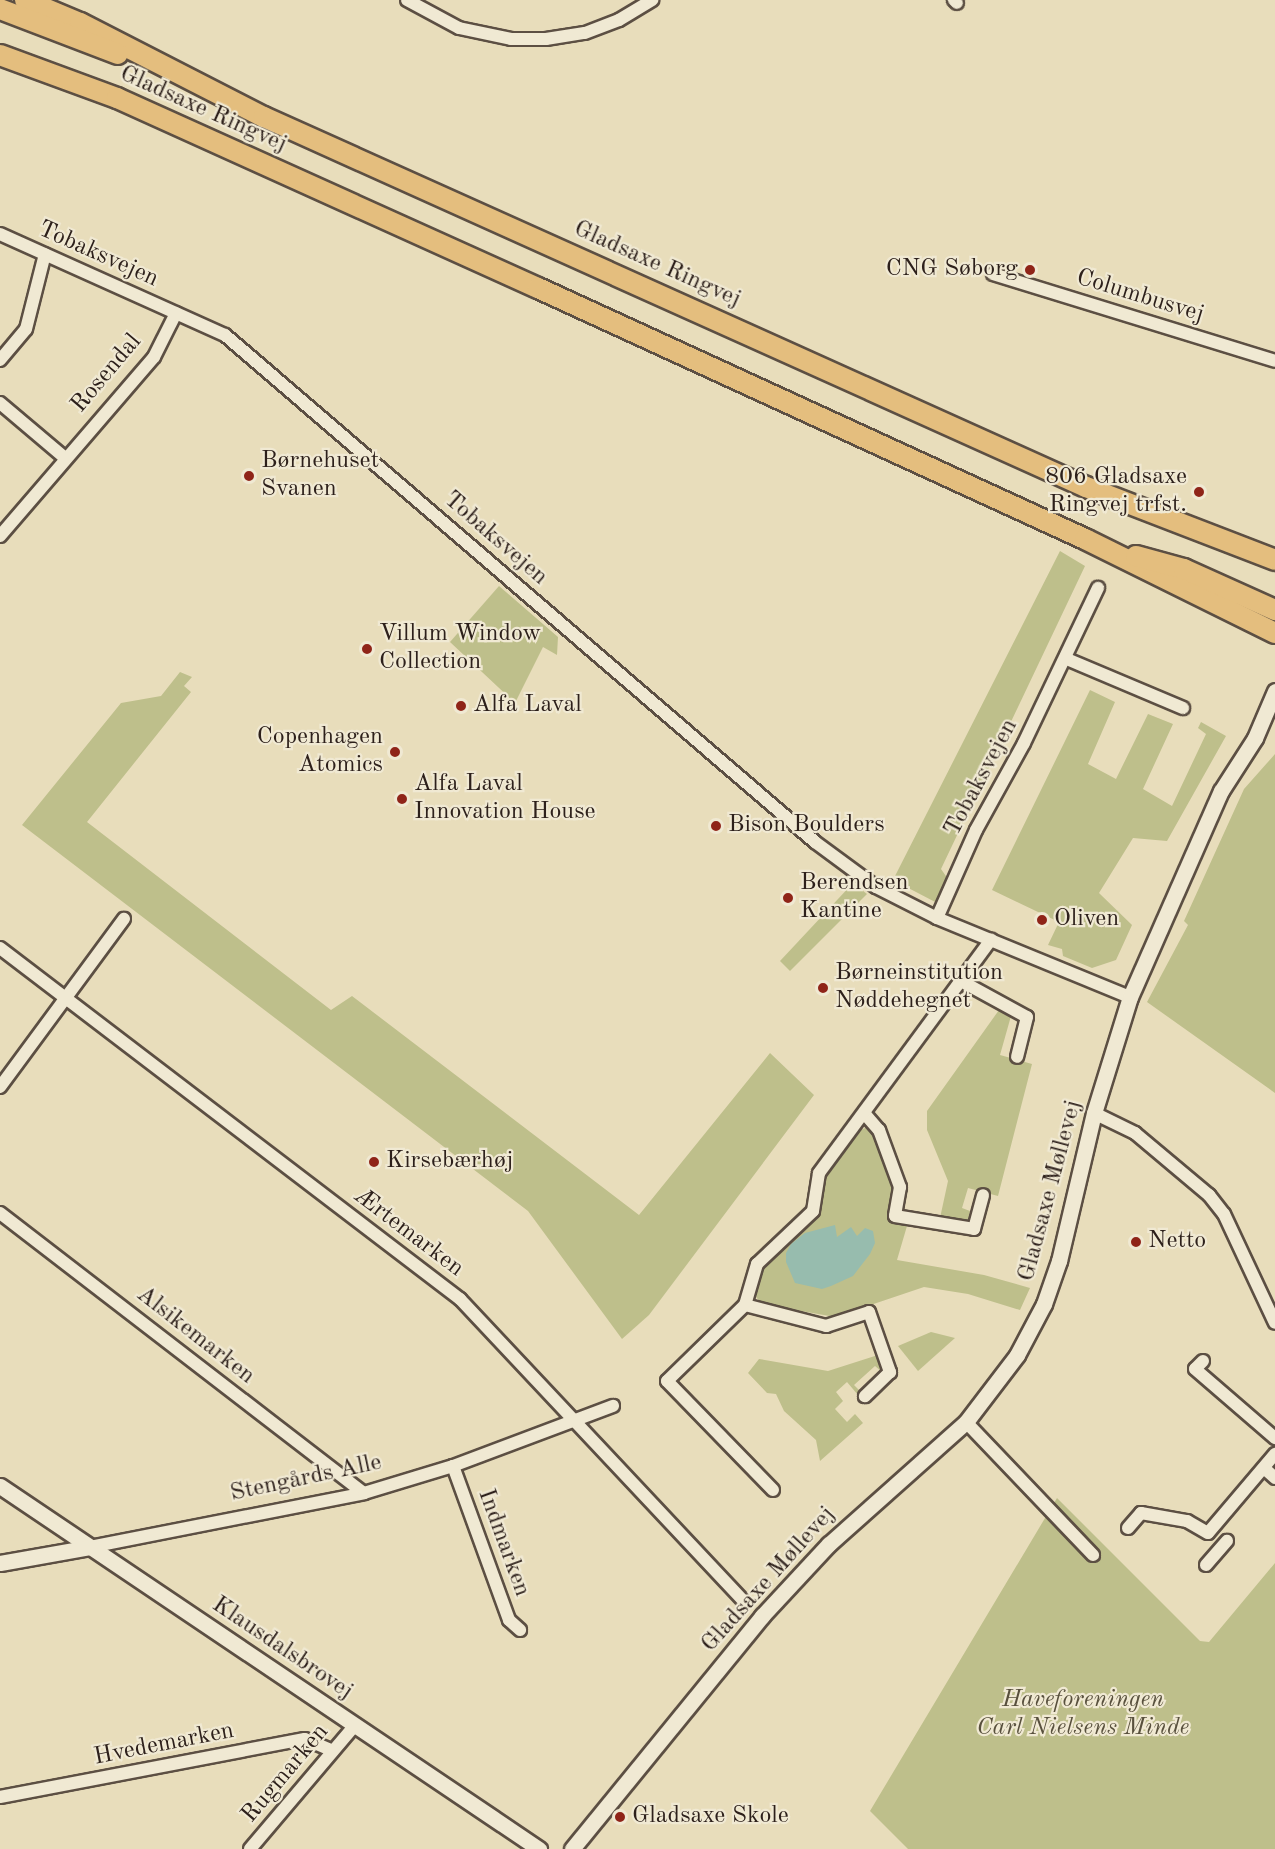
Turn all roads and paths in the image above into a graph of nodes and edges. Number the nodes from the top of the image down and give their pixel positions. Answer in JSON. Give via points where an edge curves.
{"nodes":[{"id":1,"x":26,"y":0,"type":"edge"},
{"id":2,"x":407,"y":0,"type":"edge"},
{"id":3,"x":652,"y":0,"type":"edge"},
{"id":4,"x":0,"y":9,"type":"edge"},
{"id":5,"x":0,"y":55,"type":"edge"},
{"id":6,"x":167,"y":66,"type":"junction"},
{"id":7,"x":0,"y":234,"type":"edge"},
{"id":8,"x":45,"y":254,"type":"junction"},
{"id":9,"x":993,"y":274,"type":"dead end"},
{"id":10,"x":176,"y":313,"type":"junction"},
{"id":11,"x":0,"y":360,"type":"edge"},
{"id":12,"x":1275,"y":361,"type":"edge"},
{"id":13,"x":0,"y":403,"type":"edge"},
{"id":14,"x":65,"y":458,"type":"junction"},
{"id":15,"x":0,"y":536,"type":"edge"},
{"id":16,"x":1102,"y":547,"type":"junction"},
{"id":17,"x":1275,"y":560,"type":"edge"},
{"id":18,"x":1098,"y":588,"type":"dead end"},
{"id":19,"x":1275,"y":610,"type":"edge"},
{"id":20,"x":1275,"y":633,"type":"edge"},
{"id":21,"x":1066,"y":659,"type":"junction"},
{"id":22,"x":1275,"y":691,"type":"edge"},
{"id":23,"x":1183,"y":708,"type":"dead end"},
{"id":24,"x":937,"y":918,"type":"junction"},
{"id":25,"x":124,"y":920,"type":"dead end"},
{"id":26,"x":991,"y":940,"type":"junction"},
{"id":27,"x":0,"y":948,"type":"edge"},
{"id":28,"x":961,"y":981,"type":"junction"},
{"id":29,"x":1130,"y":997,"type":"junction"},
{"id":30,"x":67,"y":998,"type":"junction"},
{"id":31,"x":1017,"y":1057,"type":"dead end"},
{"id":32,"x":0,"y":1087,"type":"edge"},
{"id":33,"x":864,"y":1113,"type":"junction"},
{"id":34,"x":1094,"y":1113,"type":"junction"},
{"id":35,"x":983,"y":1195,"type":"dead end"},
{"id":36,"x":0,"y":1213,"type":"edge"},
{"id":37,"x":745,"y":1305,"type":"junction"},
{"id":38,"x":1275,"y":1323,"type":"edge"},
{"id":39,"x":1203,"y":1360,"type":"dead end"},
{"id":40,"x":865,"y":1396,"type":"dead end"},
{"id":41,"x":613,"y":1406,"type":"dead end"},
{"id":42,"x":573,"y":1421,"type":"junction"},
{"id":43,"x":966,"y":1422,"type":"junction"},
{"id":44,"x":1275,"y":1438,"type":"edge"},
{"id":45,"x":1275,"y":1454,"type":"edge"},
{"id":46,"x":453,"y":1466,"type":"junction"},
{"id":47,"x":1264,"y":1468,"type":"junction"},
{"id":48,"x":1275,"y":1478,"type":"edge"},
{"id":49,"x":0,"y":1486,"type":"edge"},
{"id":50,"x":773,"y":1490,"type":"dead end"},
{"id":51,"x":364,"y":1493,"type":"junction"},
{"id":52,"x":1128,"y":1528,"type":"dead end"},
{"id":53,"x":1208,"y":1533,"type":"junction"},
{"id":54,"x":90,"y":1547,"type":"junction"},
{"id":55,"x":1093,"y":1555,"type":"dead end"},
{"id":56,"x":0,"y":1563,"type":"edge"},
{"id":57,"x":1206,"y":1565,"type":"dead end"},
{"id":58,"x":745,"y":1602,"type":"dead end"},
{"id":59,"x":520,"y":1630,"type":"dead end"},
{"id":60,"x":355,"y":1725,"type":"junction"},
{"id":61,"x":333,"y":1751,"type":"junction"},
{"id":62,"x":0,"y":1797,"type":"edge"},
{"id":63,"x":250,"y":1849,"type":"edge"},
{"id":64,"x":539,"y":1849,"type":"edge"},
{"id":65,"x":572,"y":1849,"type":"edge"}],
"edges":[{"from":1,"to":6,"type":"main road","name":"Gladsaxe Ringvej"},
{"from":2,"to":3,"type":"street","via":[[459,28],[511,39],[546,39],[585,33],[619,21]]},
{"from":4,"to":6,"type":"main road","via":[[108,51]]},
{"from":5,"to":16,"type":"main road","name":"Gladsaxe Ringvej","via":[[117,98]]},
{"from":6,"to":17,"type":"main road","name":"Gladsaxe Ringvej","via":[[264,117],[1086,487]]},
{"from":7,"to":8,"type":"street","name":"Tobaksvejen"},
{"from":8,"to":10,"type":"street","name":"Tobaksvejen"},
{"from":8,"to":11,"type":"street","via":[[26,329]]},
{"from":9,"to":12,"type":"street","name":"Columbusvej"},
{"from":10,"to":14,"type":"street","name":"Rosendal","via":[[154,357]]},
{"from":10,"to":24,"type":"street","name":"Tobaksvejen","via":[[225,334],[815,842],[876,887]]},
{"from":13,"to":14,"type":"street"},
{"from":14,"to":15,"type":"street","name":"Rosendal"},
{"from":16,"to":19,"type":"main road","name":"Gladsaxe Ringvej","via":[[1184,569]]},
{"from":16,"to":20,"type":"main road","name":"Gladsaxe Ringvej"},
{"from":18,"to":21,"type":"street","name":"Tobaksvejen"},
{"from":21,"to":23,"type":"street"},
{"from":21,"to":24,"type":"street","name":"Tobaksvejen","via":[[976,830]]},
{"from":22,"to":29,"type":"street","name":"Gladsaxe Møllevej","via":[[1255,738],[1221,791]]},
{"from":24,"to":26,"type":"street","name":"Tobaksvejen"},
{"from":25,"to":30,"type":"street"},
{"from":26,"to":28,"type":"street"},
{"from":26,"to":29,"type":"street","name":"Tobaksvejen"},
{"from":27,"to":30,"type":"street","name":"Ærtemarken"},
{"from":28,"to":31,"type":"street","via":[[1027,1017]]},
{"from":28,"to":33,"type":"street"},
{"from":29,"to":34,"type":"street","name":"Gladsaxe Møllevej"},
{"from":30,"to":32,"type":"street"},
{"from":30,"to":42,"type":"street","name":"Ærtemarken","via":[[460,1299]]},
{"from":33,"to":35,"type":"street","via":[[879,1130],[900,1187],[896,1216],[974,1228]]},
{"from":33,"to":37,"type":"street","via":[[819,1173],[813,1211],[757,1264]]},
{"from":34,"to":38,"type":"street","via":[[1135,1133],[1209,1195],[1224,1215]]},
{"from":34,"to":43,"type":"street","name":"Gladsaxe Møllevej","via":[[1059,1261],[1044,1304],[1002,1378]]},
{"from":36,"to":51,"type":"street","name":"Alsikemarken"},
{"from":37,"to":40,"type":"street","via":[[826,1326],[868,1312],[890,1372]]},
{"from":37,"to":50,"type":"street","via":[[663,1384]]},
{"from":39,"to":44,"type":"street","via":[[1195,1369]]},
{"from":41,"to":42,"type":"street","name":"Stengårds Alle"},
{"from":42,"to":46,"type":"street","name":"Stengårds Alle"},
{"from":42,"to":58,"type":"street","name":"Ærtemarken"},
{"from":43,"to":55,"type":"street"},
{"from":43,"to":65,"type":"street","name":"Gladsaxe Møllevej","via":[[821,1552],[741,1641]]},
{"from":45,"to":47,"type":"street"},
{"from":46,"to":51,"type":"street","name":"Stengårds Alle"},
{"from":46,"to":59,"type":"street","name":"Indmarken","via":[[508,1620]]},
{"from":47,"to":48,"type":"street"},
{"from":47,"to":53,"type":"street"},
{"from":49,"to":54,"type":"street","name":"Klausdalsbrovej"},
{"from":51,"to":54,"type":"street","name":"Stengårds Alle"},
{"from":52,"to":53,"type":"street","via":[[1141,1513],[1187,1521]]},
{"from":53,"to":57,"type":"street","via":[[1225,1543]]},
{"from":54,"to":56,"type":"street","name":"Stengårds Alle"},
{"from":54,"to":60,"type":"street","name":"Klausdalsbrovej"},
{"from":60,"to":61,"type":"street","name":"Rugmarken"},
{"from":60,"to":64,"type":"street","name":"Klausdalsbrovej"},
{"from":61,"to":62,"type":"street","name":"Hvedemarken","via":[[306,1739]]},
{"from":61,"to":63,"type":"street","name":"Rugmarken"}]}
